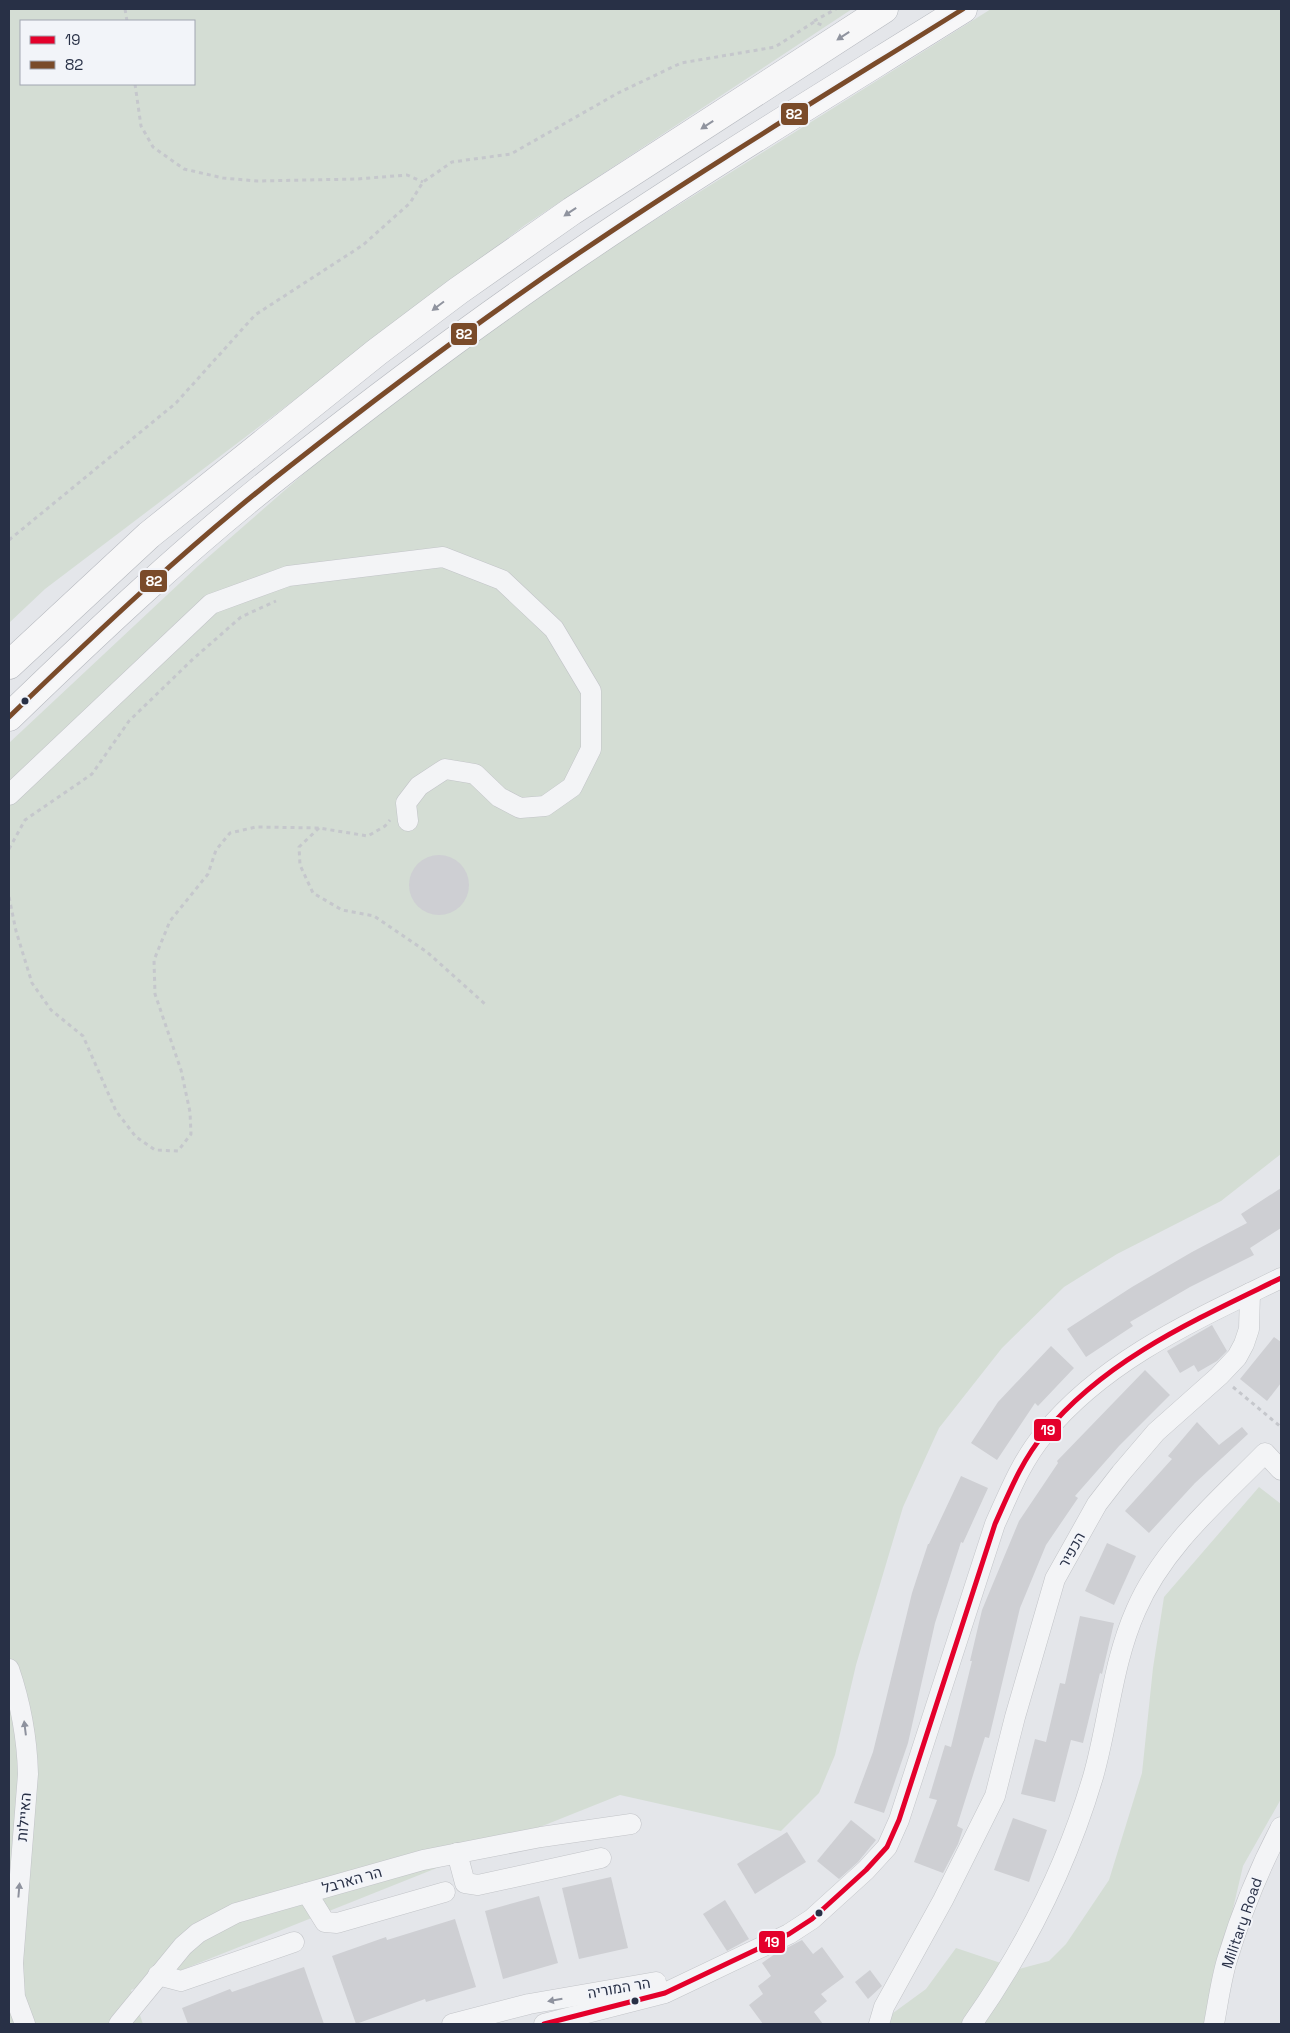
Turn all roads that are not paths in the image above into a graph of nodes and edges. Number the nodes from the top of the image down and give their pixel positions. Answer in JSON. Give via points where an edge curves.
{"nodes":[{"id":1,"x":884,"y":9,"type":"edge"},
{"id":2,"x":963,"y":9,"type":"edge"},
{"id":3,"x":9,"y":665,"type":"edge"},
{"id":4,"x":9,"y":717,"type":"edge"},
{"id":5,"x":9,"y":795,"type":"edge"},
{"id":6,"x":407,"y":812,"type":"road end"},
{"id":7,"x":1281,"y":1278,"type":"edge"},
{"id":8,"x":1250,"y":1293,"type":"junction"},
{"id":9,"x":1281,"y":1470,"type":"edge"},
{"id":10,"x":9,"y":1669,"type":"edge"},
{"id":11,"x":631,"y":1824,"type":"dead end"},
{"id":12,"x":1281,"y":1827,"type":"edge"},
{"id":13,"x":457,"y":1854,"type":"junction"},
{"id":14,"x":601,"y":1858,"type":"dead end"},
{"id":15,"x":445,"y":1892,"type":"dead end"},
{"id":16,"x":307,"y":1893,"type":"junction"},
{"id":17,"x":294,"y":1942,"type":"dead end"},
{"id":18,"x":707,"y":1973,"type":"junction"},
{"id":19,"x":158,"y":1975,"type":"junction"},
{"id":20,"x":25,"y":2024,"type":"edge"},
{"id":21,"x":119,"y":2024,"type":"edge"},
{"id":22,"x":452,"y":2024,"type":"edge"},
{"id":23,"x":544,"y":2024,"type":"edge"},
{"id":24,"x":879,"y":2024,"type":"edge"},
{"id":25,"x":972,"y":2024,"type":"edge"},
{"id":26,"x":1214,"y":2024,"type":"edge"}],
"edges":[{"from":1,"to":3,"type":"highway","one_way":true,"via":[[572,211],[450,296],[149,535]]},
{"from":2,"to":4,"type":"highway","via":[[579,253],[443,350],[288,466],[187,551]]},
{"from":5,"to":6,"type":"street","via":[[211,604],[288,576],[443,557],[502,580],[554,629],[591,692],[591,749],[572,787],[545,806],[520,808],[499,797],[475,774],[445,769],[419,786]]},
{"from":7,"to":8,"type":"street"},
{"from":8,"to":18,"type":"street","via":[[1153,1344],[1107,1374],[1074,1400],[1043,1435],[1015,1477],[995,1524],[899,1820],[887,1847],[812,1919],[789,1934]]},
{"from":8,"to":24,"type":"street","name":"הכפיר","via":[[1249,1329],[1237,1356],[1156,1432],[1121,1473],[1097,1504],[1055,1579],[995,1796],[884,2007]]},
{"from":9,"to":25,"type":"street","via":[[1265,1454],[1183,1536],[1136,1609],[1119,1656],[1093,1777],[1068,1846],[1027,1935]]},
{"from":20,"to":10,"type":"street","name":"האיילות","one_way":true,"via":[[15,1997],[13,1964],[28,1774],[27,1744],[19,1698]]},
{"from":11,"to":13,"type":"street","name":"הר הארבל"},
{"from":12,"to":26,"type":"street","name":"Military Road","via":[[1246,1903],[1227,1961]]},
{"from":13,"to":14,"type":"street","via":[[464,1883],[478,1885]]},
{"from":13,"to":16,"type":"street","name":"הר הארבל","via":[[423,1860]]},
{"from":15,"to":16,"type":"street","via":[[337,1923],[325,1922]]},
{"from":16,"to":19,"type":"street","name":"הר הארבל","via":[[236,1913],[216,1923],[183,1946]]},
{"from":17,"to":19,"type":"street","via":[[181,1981]]},
{"from":18,"to":22,"type":"street","name":"הר המוריה","one_way":true,"via":[[529,2004]]},
{"from":18,"to":23,"type":"street","name":"הר המוריה","via":[[666,1993]]},
{"from":19,"to":21,"type":"street","name":"הר הארבל"}]}
